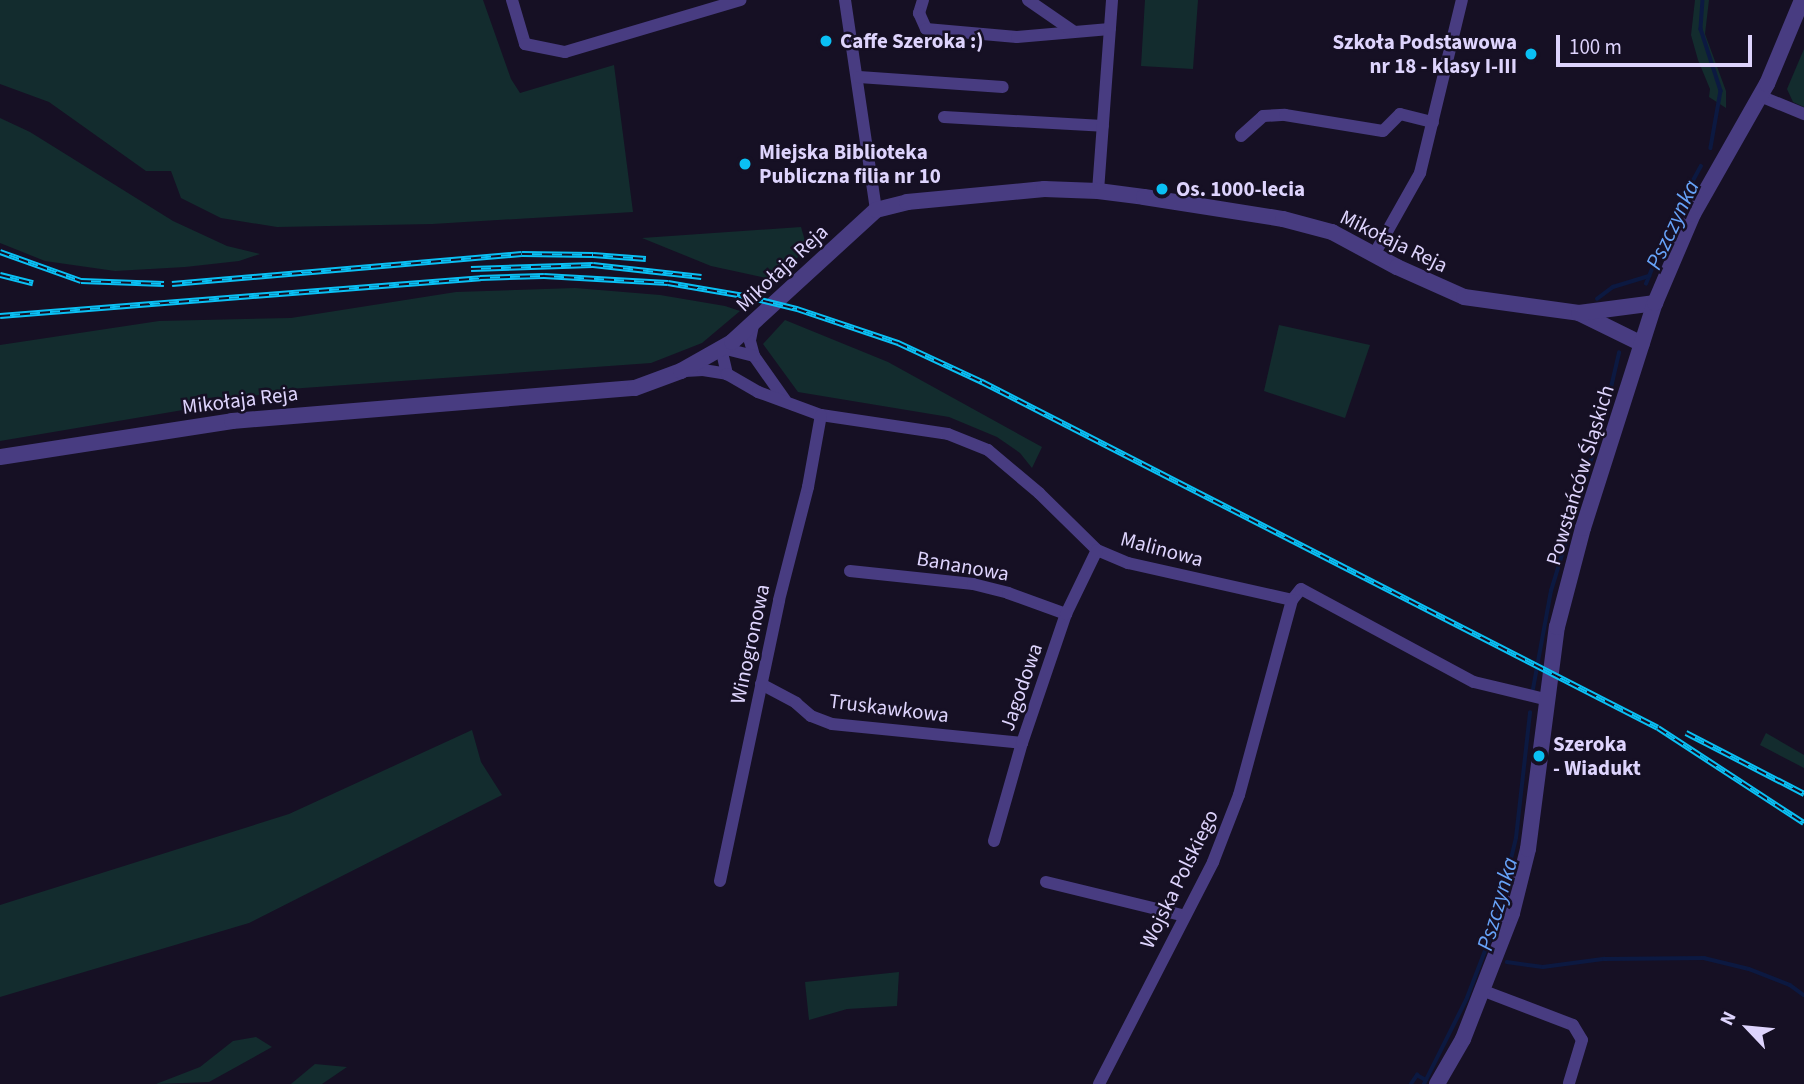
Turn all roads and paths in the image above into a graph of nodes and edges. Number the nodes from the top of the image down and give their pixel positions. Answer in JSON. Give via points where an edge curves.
{"nodes":[{"id":1,"x":512,"y":0,"type":"edge"},
{"id":2,"x":740,"y":0,"type":"edge"},
{"id":3,"x":845,"y":0,"type":"edge"},
{"id":4,"x":923,"y":0,"type":"edge"},
{"id":5,"x":1028,"y":0,"type":"edge"},
{"id":6,"x":1112,"y":0,"type":"edge"},
{"id":7,"x":1462,"y":0,"type":"edge"},
{"id":8,"x":1802,"y":0,"type":"edge"},
{"id":9,"x":1110,"y":29,"type":"junction"},
{"id":10,"x":1073,"y":31,"type":"junction"},
{"id":11,"x":859,"y":77,"type":"junction"},
{"id":12,"x":1003,"y":87,"type":"dead end"},
{"id":13,"x":1760,"y":96,"type":"junction"},
{"id":14,"x":1804,"y":114,"type":"edge"},
{"id":15,"x":944,"y":117,"type":"dead end"},
{"id":16,"x":1433,"y":122,"type":"junction"},
{"id":17,"x":1103,"y":126,"type":"junction"},
{"id":18,"x":1241,"y":136,"type":"dead end"},
{"id":19,"x":1098,"y":191,"type":"junction"},
{"id":20,"x":876,"y":210,"type":"junction"},
{"id":21,"x":1375,"y":254,"type":"junction"},
{"id":22,"x":1655,"y":303,"type":"junction"},
{"id":23,"x":1579,"y":313,"type":"junction"},
{"id":24,"x":753,"y":325,"type":"junction"},
{"id":25,"x":1642,"y":344,"type":"junction"},
{"id":26,"x":721,"y":348,"type":"junction"},
{"id":27,"x":754,"y":356,"type":"junction"},
{"id":28,"x":681,"y":371,"type":"junction"},
{"id":29,"x":727,"y":374,"type":"junction"},
{"id":30,"x":785,"y":400,"type":"junction"},
{"id":31,"x":821,"y":415,"type":"junction"},
{"id":32,"x":0,"y":457,"type":"edge"},
{"id":33,"x":1097,"y":550,"type":"junction"},
{"id":34,"x":850,"y":571,"type":"dead end"},
{"id":35,"x":1292,"y":600,"type":"junction"},
{"id":36,"x":1066,"y":614,"type":"junction"},
{"id":37,"x":761,"y":684,"type":"junction"},
{"id":38,"x":1545,"y":699,"type":"junction"},
{"id":39,"x":1022,"y":743,"type":"junction"},
{"id":40,"x":994,"y":841,"type":"dead end"},
{"id":41,"x":720,"y":881,"type":"dead end"},
{"id":42,"x":1046,"y":882,"type":"dead end"},
{"id":43,"x":1185,"y":916,"type":"junction"},
{"id":44,"x":1484,"y":991,"type":"junction"},
{"id":45,"x":1569,"y":1083,"type":"edge"},
{"id":46,"x":1099,"y":1084,"type":"edge"},
{"id":47,"x":1437,"y":1084,"type":"edge"}],
"edges":[{"from":1,"to":2,"type":"street","via":[[525,44],[565,52]]},
{"from":3,"to":11,"type":"street"},
{"from":4,"to":10,"type":"street","via":[[919,13],[926,29],[1017,37]]},
{"from":5,"to":10,"type":"street"},
{"from":6,"to":9,"type":"street"},
{"from":7,"to":16,"type":"street"},
{"from":8,"to":13,"type":"street","name":"Powstańców Śląskich"},
{"from":9,"to":10,"type":"street"},
{"from":9,"to":17,"type":"street"},
{"from":11,"to":12,"type":"street"},
{"from":11,"to":20,"type":"street"},
{"from":13,"to":14,"type":"street"},
{"from":13,"to":22,"type":"street","name":"Powstańców Śląskich","via":[[1693,214]]},
{"from":15,"to":17,"type":"street"},
{"from":16,"to":18,"type":"street","via":[[1401,114],[1383,131],[1285,115],[1263,116]]},
{"from":16,"to":21,"type":"street","via":[[1420,173]]},
{"from":17,"to":19,"type":"street"},
{"from":19,"to":20,"type":"street","name":"Mikołaja Reja","via":[[1044,190],[907,202]]},
{"from":19,"to":21,"type":"street","name":"Mikołaja Reja","via":[[1283,219],[1332,232]]},
{"from":20,"to":24,"type":"street","name":"Mikołaja Reja"},
{"from":21,"to":23,"type":"street","name":"Mikołaja Reja","via":[[1464,297]]},
{"from":22,"to":23,"type":"street","name":"Mikołaja Reja"},
{"from":22,"to":25,"type":"street","name":"Powstańców Śląskich"},
{"from":23,"to":25,"type":"street","name":"Mikołaja Reja"},
{"from":24,"to":26,"type":"street","name":"Mikołaja Reja"},
{"from":24,"to":27,"type":"street","via":[[750,341]]},
{"from":25,"to":38,"type":"street","name":"Powstańców Śląskich","via":[[1583,528],[1557,627]]},
{"from":26,"to":27,"type":"street"},
{"from":26,"to":28,"type":"street","name":"Mikołaja Reja"},
{"from":26,"to":29,"type":"street"},
{"from":27,"to":30,"type":"street"},
{"from":28,"to":29,"type":"street"},
{"from":28,"to":32,"type":"street","name":"Mikołaja Reja","via":[[635,388],[232,421]]},
{"from":29,"to":30,"type":"street","name":"Malinowa","via":[[758,392]]},
{"from":30,"to":31,"type":"street","name":"Malinowa"},
{"from":31,"to":33,"type":"street","name":"Malinowa","via":[[948,434],[988,450]]},
{"from":31,"to":37,"type":"street","name":"Winogronowa"},
{"from":33,"to":35,"type":"street","name":"Malinowa","via":[[1129,563]]},
{"from":33,"to":36,"type":"street","name":"Jagodowa"},
{"from":34,"to":36,"type":"street","name":"Bananowa","via":[[972,584]]},
{"from":35,"to":38,"type":"street","name":"Malinowa","via":[[1301,589],[1474,682]]},
{"from":35,"to":43,"type":"street","name":"Wojska Polskiego","via":[[1239,795],[1213,862]]},
{"from":36,"to":39,"type":"street","name":"Jagodowa"},
{"from":37,"to":39,"type":"street","name":"Truskawkowa","via":[[832,724]]},
{"from":37,"to":41,"type":"street","name":"Winogronowa"},
{"from":38,"to":44,"type":"street","name":"Powstańców Śląskich","via":[[1528,849],[1512,913]]},
{"from":39,"to":40,"type":"street","name":"Jagodowa"},
{"from":42,"to":43,"type":"street"},
{"from":43,"to":46,"type":"street","name":"Wojska Polskiego"},
{"from":44,"to":45,"type":"street","via":[[1573,1025],[1582,1040]]},
{"from":44,"to":47,"type":"street","name":"Powstańców Śląskich"}]}
